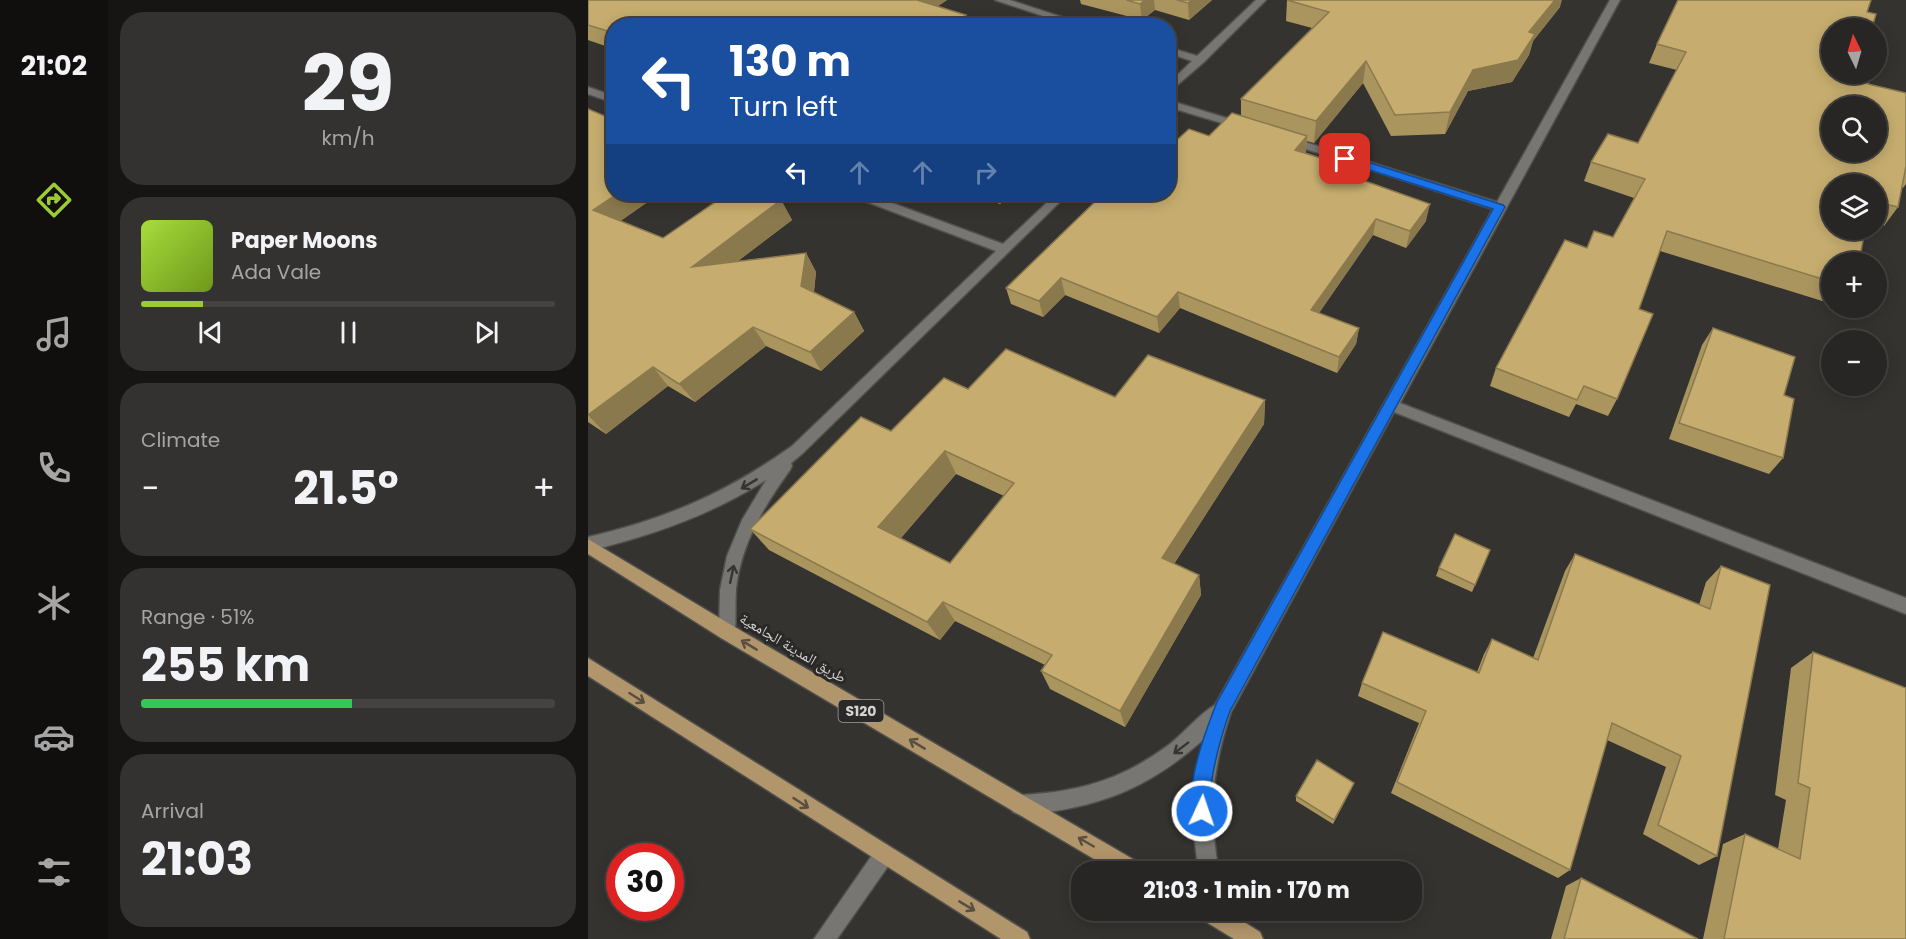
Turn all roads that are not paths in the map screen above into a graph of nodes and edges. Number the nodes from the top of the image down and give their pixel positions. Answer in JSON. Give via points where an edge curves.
{"nodes":[{"id":1,"x":1000,"y":0,"type":"edge"},
{"id":2,"x":1262,"y":0,"type":"edge"},
{"id":3,"x":1615,"y":0,"type":"edge"},
{"id":4,"x":1059,"y":18,"type":"edge"},
{"id":5,"x":1176,"y":52,"type":"edge"},
{"id":6,"x":1200,"y":60,"type":"junction"},
{"id":7,"x":1176,"y":82,"type":"edge"},
{"id":8,"x":588,"y":90,"type":"edge"},
{"id":9,"x":606,"y":97,"type":"edge"},
{"id":10,"x":1176,"y":106,"type":"edge"},
{"id":11,"x":1248,"y":128,"type":"edge"},
{"id":12,"x":1271,"y":135,"type":"edge"},
{"id":13,"x":877,"y":201,"type":"edge"},
{"id":14,"x":1055,"y":201,"type":"edge"},
{"id":15,"x":1499,"y":207,"type":"junction"},
{"id":16,"x":1004,"y":249,"type":"junction"},
{"id":17,"x":1391,"y":405,"type":"junction"},
{"id":18,"x":797,"y":450,"type":"junction"},
{"id":19,"x":588,"y":545,"type":"edge"},
{"id":20,"x":1906,"y":606,"type":"edge"},
{"id":21,"x":727,"y":632,"type":"junction"},
{"id":22,"x":588,"y":666,"type":"edge"},
{"id":23,"x":1223,"y":708,"type":"junction"},
{"id":24,"x":1020,"y":805,"type":"junction"},
{"id":25,"x":884,"y":855,"type":"junction"},
{"id":26,"x":1117,"y":861,"type":"edge"},
{"id":27,"x":1207,"y":861,"type":"edge"},
{"id":28,"x":1230,"y":921,"type":"edge"},
{"id":29,"x":824,"y":939,"type":"edge"},
{"id":30,"x":1020,"y":939,"type":"edge"},
{"id":31,"x":1253,"y":939,"type":"edge"}],
"edges":[{"from":1,"to":4,"type":"street"},
{"from":2,"to":6,"type":"street"},
{"from":3,"to":15,"type":"street"},
{"from":5,"to":6,"type":"street"},
{"from":6,"to":7,"type":"street"},
{"from":8,"to":9,"type":"street"},
{"from":10,"to":11,"type":"street"},
{"from":12,"to":15,"type":"street"},
{"from":13,"to":16,"type":"street"},
{"from":14,"to":16,"type":"street"},
{"from":15,"to":17,"type":"street"},
{"from":16,"to":18,"type":"street"},
{"from":17,"to":20,"type":"street"},
{"from":17,"to":23,"type":"street"},
{"from":18,"to":19,"type":"street","one_way":true,"via":[[764,476],[689,515]]},
{"from":21,"to":18,"type":"street","one_way":true,"via":[[728,590],[736,552],[752,514]]},
{"from":19,"to":21,"type":"main road","name":"طريق المدينة الجامعية","number":"S120"},
{"from":24,"to":21,"type":"main road","name":"طريق المدينة الجامعية","number":"S120","one_way":true},
{"from":22,"to":25,"type":"main road","one_way":true},
{"from":23,"to":24,"type":"street","one_way":true,"via":[[1183,747],[1155,768],[1124,783],[1067,801]]},
{"from":23,"to":27,"type":"street","via":[[1209,747],[1202,789],[1202,834]]},
{"from":26,"to":24,"type":"main road","name":"طريق المدينة الجامعية","number":"S120","one_way":true},
{"from":25,"to":29,"type":"street"},
{"from":25,"to":30,"type":"main road","one_way":true},
{"from":28,"to":31,"type":"main road"}]}
